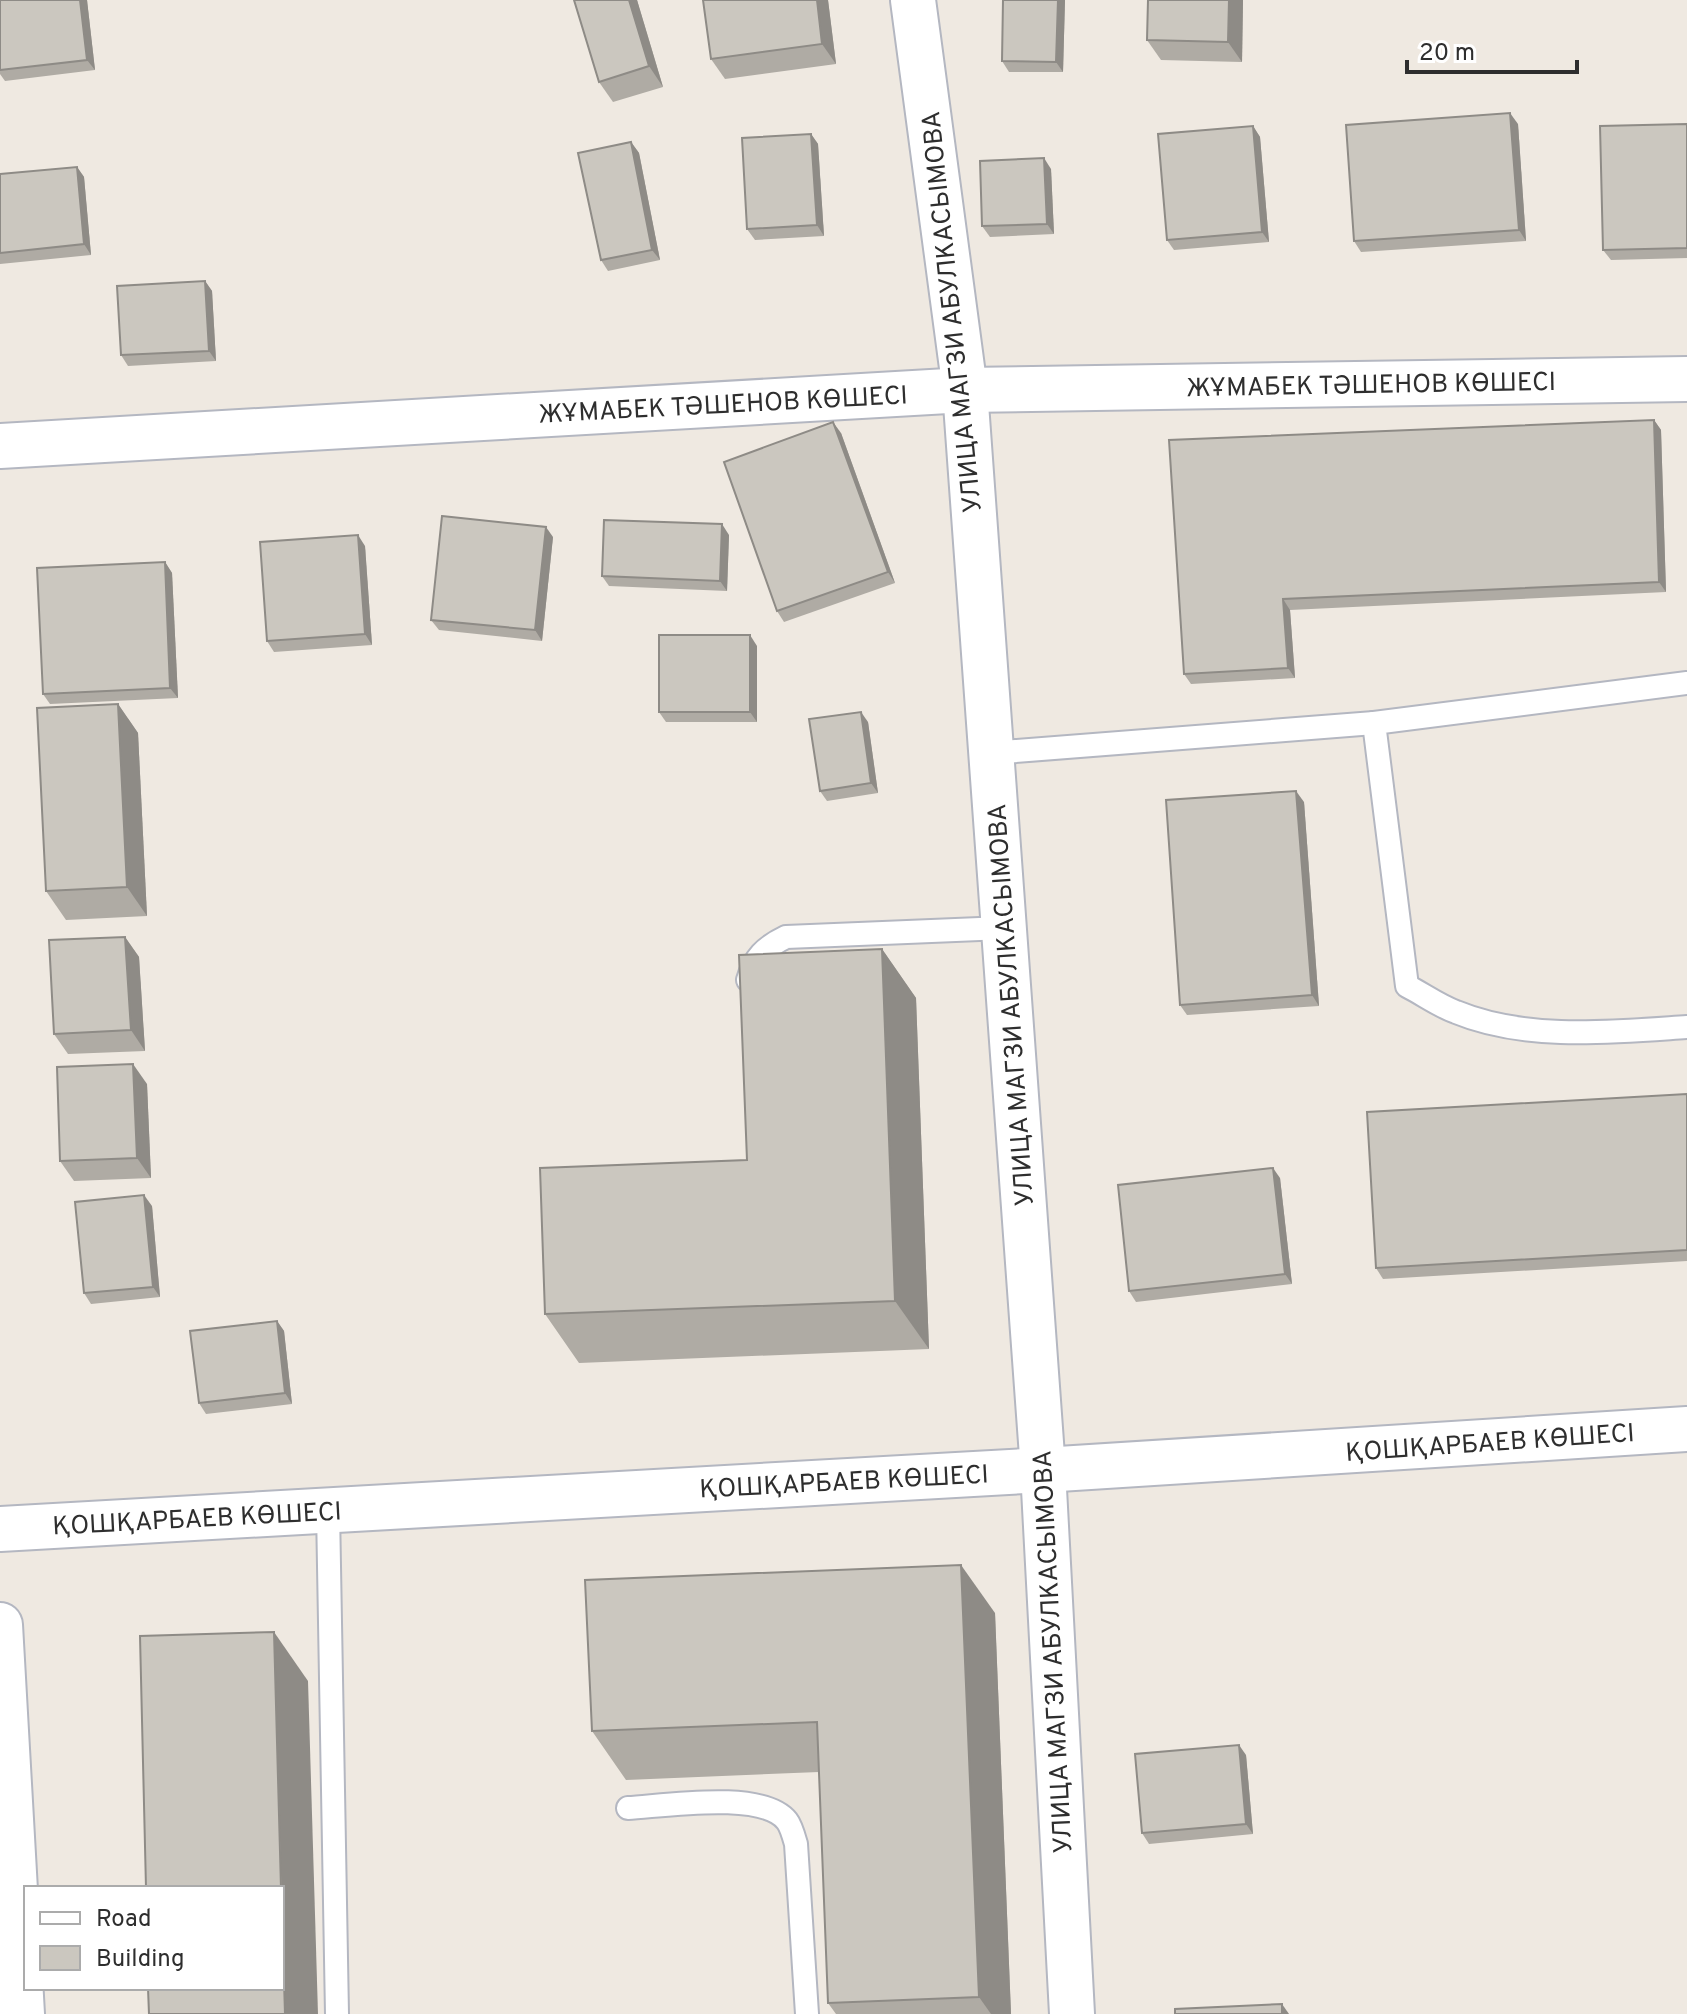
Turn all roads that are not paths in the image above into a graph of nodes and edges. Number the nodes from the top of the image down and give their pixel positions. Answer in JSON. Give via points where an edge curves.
{"nodes":[{"id":1,"x":913,"y":0,"type":"edge"},
{"id":2,"x":1687,"y":379,"type":"edge"},
{"id":3,"x":965,"y":390,"type":"junction"},
{"id":4,"x":0,"y":446,"type":"edge"},
{"id":5,"x":1687,"y":683,"type":"edge"},
{"id":6,"x":1374,"y":723,"type":"junction"},
{"id":7,"x":991,"y":753,"type":"junction"},
{"id":8,"x":1004,"y":928,"type":"junction"},
{"id":9,"x":747,"y":1009,"type":"edge"},
{"id":10,"x":1687,"y":1027,"type":"edge"},
{"id":11,"x":1687,"y":1429,"type":"edge"},
{"id":12,"x":1043,"y":1470,"type":"junction"},
{"id":13,"x":328,"y":1510,"type":"junction"},
{"id":14,"x":0,"y":1529,"type":"edge"},
{"id":15,"x":0,"y":1625,"type":"edge"},
{"id":16,"x":628,"y":1808,"type":"dead end"},
{"id":17,"x":22,"y":2014,"type":"edge"},
{"id":18,"x":337,"y":2014,"type":"edge"},
{"id":19,"x":807,"y":2014,"type":"edge"},
{"id":20,"x":1072,"y":2014,"type":"edge"}],
"edges":[{"from":1,"to":3,"type":"street","name":"УЛИЦА МАГЗИ АБУЛКАСЫМОВА"},
{"from":2,"to":3,"type":"street","name":"ЖҰМАБЕК ТӘШЕНОВ КӨШЕСІ"},
{"from":3,"to":4,"type":"street","name":"ЖҰМАБЕК ТӘШЕНОВ КӨШЕСІ"},
{"from":3,"to":7,"type":"street","name":"УЛИЦА МАГЗИ АБУЛКАСЫМОВА"},
{"from":5,"to":6,"type":"lane"},
{"from":6,"to":7,"type":"lane"},
{"from":6,"to":10,"type":"lane","via":[[1407,986],[1456,1013],[1573,1034]]},
{"from":7,"to":8,"type":"street","name":"УЛИЦА МАГЗИ АБУЛКАСЫМОВА"},
{"from":8,"to":9,"type":"lane","via":[[786,937],[756,958]]},
{"from":8,"to":12,"type":"street","name":"УЛИЦА МАГЗИ АБУЛКАСЫМОВА"},
{"from":11,"to":12,"type":"street","name":"ҚОШҚАРБАЕВ КӨШЕСІ"},
{"from":12,"to":13,"type":"street","name":"ҚОШҚАРБАЕВ КӨШЕСІ"},
{"from":12,"to":20,"type":"street","name":"УЛИЦА МАГЗИ АБУЛКАСЫМОВА"},
{"from":13,"to":14,"type":"street","name":"ҚОШҚАРБАЕВ КӨШЕСІ"},
{"from":13,"to":18,"type":"lane"},
{"from":15,"to":17,"type":"street"},
{"from":16,"to":19,"type":"lane","via":[[721,1802],[774,1810],[788,1821],[796,1844]]}]}
